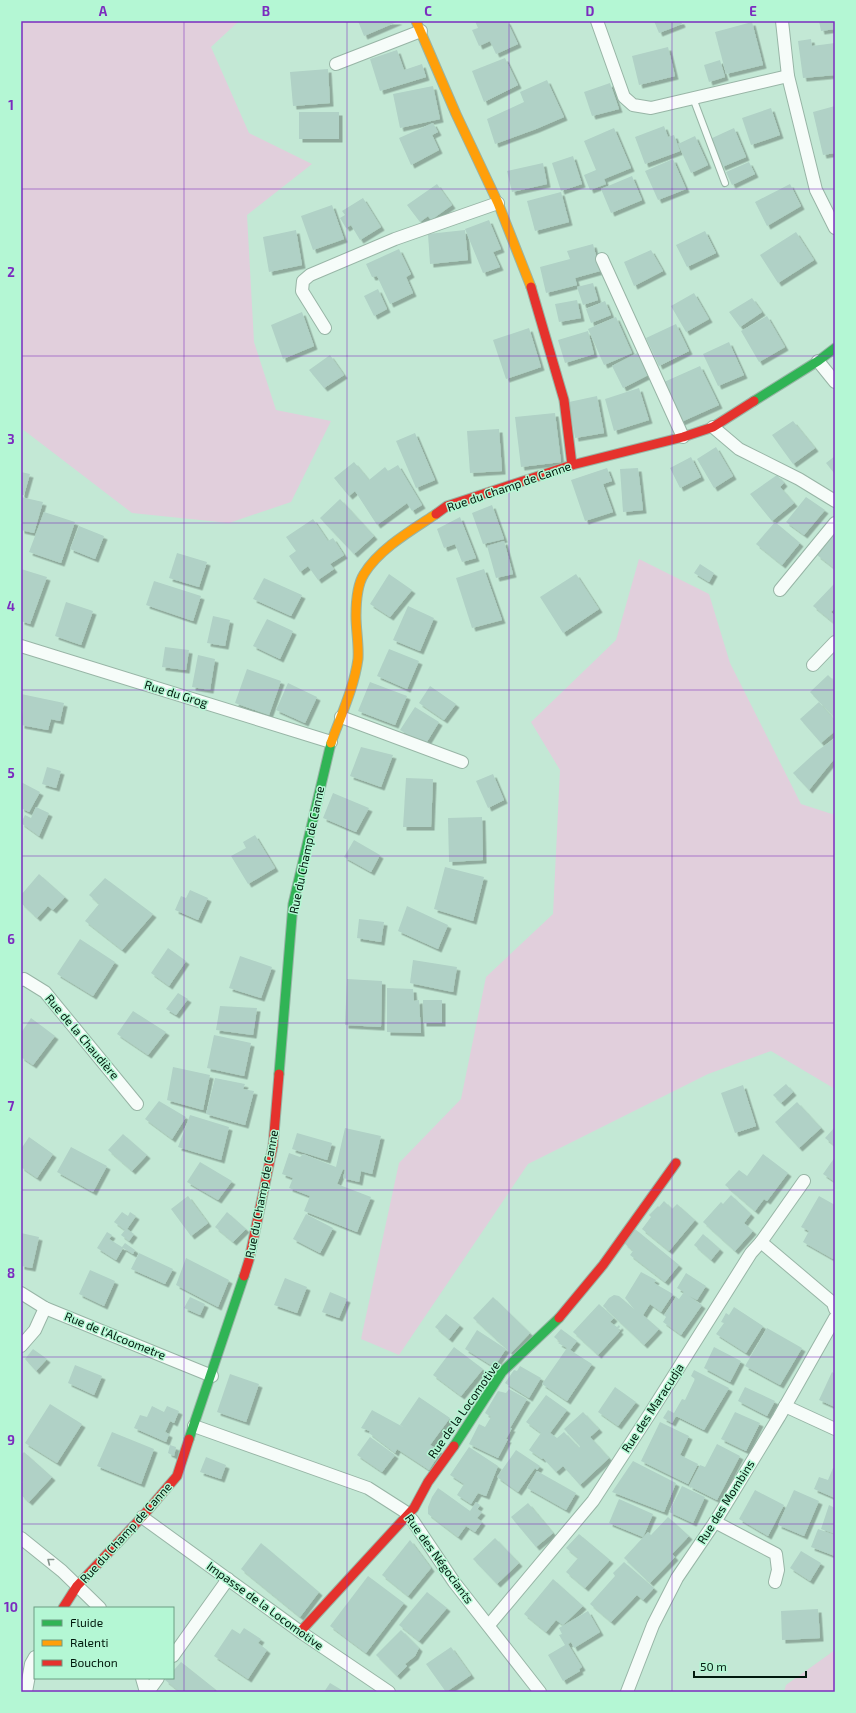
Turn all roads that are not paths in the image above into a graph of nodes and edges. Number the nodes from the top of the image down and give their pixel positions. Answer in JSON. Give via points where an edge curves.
{"nodes":[{"id":1,"x":598,"y":21,"type":"edge"},
{"id":2,"x":782,"y":21,"type":"edge"},
{"id":3,"x":418,"y":26,"type":"edge"},
{"id":4,"x":336,"y":64,"type":"dead end"},
{"id":5,"x":788,"y":76,"type":"junction"},
{"id":6,"x":693,"y":98,"type":"junction"},
{"id":7,"x":725,"y":183,"type":"dead end"},
{"id":8,"x":498,"y":203,"type":"junction"},
{"id":9,"x":835,"y":228,"type":"edge"},
{"id":10,"x":602,"y":259,"type":"dead end"},
{"id":11,"x":325,"y":328,"type":"dead end"},
{"id":12,"x":835,"y":348,"type":"edge"},
{"id":13,"x":818,"y":361,"type":"junction"},
{"id":14,"x":835,"y":382,"type":"edge"},
{"id":15,"x":713,"y":427,"type":"junction"},
{"id":16,"x":683,"y":437,"type":"junction"},
{"id":17,"x":572,"y":465,"type":"junction"},
{"id":18,"x":835,"y":501,"type":"edge"},
{"id":19,"x":835,"y":523,"type":"edge"},
{"id":20,"x":780,"y":590,"type":"dead end"},
{"id":21,"x":835,"y":642,"type":"edge"},
{"id":22,"x":21,"y":646,"type":"edge"},
{"id":23,"x":813,"y":665,"type":"dead end"},
{"id":24,"x":341,"y":717,"type":"junction"},
{"id":25,"x":331,"y":742,"type":"junction"},
{"id":26,"x":462,"y":762,"type":"dead end"},
{"id":27,"x":21,"y":980,"type":"edge"},
{"id":28,"x":137,"y":1104,"type":"dead end"},
{"id":29,"x":676,"y":1163,"type":"dead end"},
{"id":30,"x":804,"y":1181,"type":"dead end"},
{"id":31,"x":761,"y":1242,"type":"junction"},
{"id":32,"x":21,"y":1293,"type":"edge"},
{"id":33,"x":45,"y":1308,"type":"junction"},
{"id":34,"x":835,"y":1309,"type":"edge"},
{"id":35,"x":835,"y":1318,"type":"edge"},
{"id":36,"x":21,"y":1346,"type":"edge"},
{"id":37,"x":212,"y":1376,"type":"junction"},
{"id":38,"x":784,"y":1406,"type":"junction"},
{"id":39,"x":194,"y":1426,"type":"junction"},
{"id":40,"x":835,"y":1429,"type":"edge"},
{"id":41,"x":407,"y":1515,"type":"junction"},
{"id":42,"x":142,"y":1517,"type":"junction"},
{"id":43,"x":715,"y":1522,"type":"junction"},
{"id":44,"x":21,"y":1538,"type":"edge"},
{"id":45,"x":228,"y":1579,"type":"junction"},
{"id":46,"x":775,"y":1582,"type":"dead end"},
{"id":47,"x":77,"y":1586,"type":"junction"},
{"id":48,"x":64,"y":1607,"type":"edge"},
{"id":49,"x":99,"y":1607,"type":"edge"},
{"id":50,"x":489,"y":1625,"type":"junction"},
{"id":51,"x":300,"y":1632,"type":"junction"},
{"id":52,"x":174,"y":1655,"type":"edge"},
{"id":53,"x":34,"y":1659,"type":"edge"},
{"id":54,"x":142,"y":1679,"type":"edge"},
{"id":55,"x":157,"y":1679,"type":"edge"},
{"id":56,"x":26,"y":1692,"type":"edge"},
{"id":57,"x":147,"y":1692,"type":"edge"},
{"id":58,"x":389,"y":1692,"type":"edge"},
{"id":59,"x":540,"y":1692,"type":"edge"},
{"id":60,"x":627,"y":1692,"type":"edge"}],
"edges":[{"from":1,"to":6,"type":"street","via":[[624,97],[633,105],[651,108]]},
{"from":2,"to":5,"type":"street"},
{"from":3,"to":4,"type":"street"},
{"from":3,"to":8,"type":"street"},
{"from":5,"to":6,"type":"street"},
{"from":5,"to":9,"type":"street","via":[[816,190]]},
{"from":6,"to":7,"type":"lane"},
{"from":8,"to":11,"type":"street","via":[[395,239],[310,275],[303,281],[302,291]]},
{"from":8,"to":17,"type":"street","via":[[532,293],[564,400]]},
{"from":10,"to":16,"type":"street"},
{"from":12,"to":13,"type":"street","name":"Rue du Champ de Canne"},
{"from":13,"to":14,"type":"street"},
{"from":13,"to":15,"type":"street","name":"Rue du Champ de Canne"},
{"from":15,"to":16,"type":"street","name":"Rue du Champ de Canne"},
{"from":15,"to":18,"type":"street","via":[[739,449],[799,479]]},
{"from":16,"to":17,"type":"street","name":"Rue du Champ de Canne"},
{"from":17,"to":24,"type":"street","name":"Rue du Champ de Canne","via":[[448,506],[397,540],[372,563],[359,588],[356,616],[358,658],[350,694]]},
{"from":19,"to":20,"type":"street"},
{"from":21,"to":23,"type":"street"},
{"from":22,"to":25,"type":"street","name":"Rue du Grog"},
{"from":24,"to":25,"type":"street","name":"Rue du Champ de Canne"},
{"from":24,"to":26,"type":"street"},
{"from":25,"to":37,"type":"street","name":"Rue du Champ de Canne","via":[[293,904],[273,1146],[249,1260]]},
{"from":27,"to":28,"type":"street","name":"Rue de la Chaudière","via":[[24,979],[44,992]]},
{"from":29,"to":41,"type":"street","name":"Rue de la Locomotive","via":[[603,1265],[566,1311],[502,1372],[464,1434]]},
{"from":30,"to":31,"type":"street","name":"Rue des Maracudja"},
{"from":31,"to":34,"type":"street","via":[[833,1303]]},
{"from":31,"to":50,"type":"street","name":"Rue des Maracudja","via":[[751,1253],[593,1501]]},
{"from":32,"to":33,"type":"street","name":"Rue de l'Alcoometre"},
{"from":33,"to":36,"type":"street","via":[[35,1330]]},
{"from":33,"to":37,"type":"street","name":"Rue de l'Alcoometre"},
{"from":35,"to":38,"type":"street","name":"Rue des Mombins"},
{"from":37,"to":39,"type":"street","name":"Rue du Champ de Canne"},
{"from":38,"to":40,"type":"street"},
{"from":38,"to":43,"type":"street","name":"Rue des Mombins"},
{"from":39,"to":41,"type":"street","name":"Rue des Négociants","via":[[368,1488]]},
{"from":39,"to":42,"type":"street","name":"Rue du Champ de Canne","via":[[177,1476]]},
{"from":41,"to":50,"type":"street","name":"Rue des Négociants","via":[[454,1582]]},
{"from":41,"to":51,"type":"street","name":"Rue de la Locomotive"},
{"from":42,"to":45,"type":"street","name":"Impasse de la Locomotive"},
{"from":42,"to":47,"type":"street","name":"Rue du Champ de Canne"},
{"from":43,"to":46,"type":"street","via":[[776,1554],[778,1570]]},
{"from":43,"to":60,"type":"street","name":"Rue des Mombins","via":[[666,1599]]},
{"from":47,"to":44,"type":"street","one_way":true},
{"from":45,"to":51,"type":"street","name":"Impasse de la Locomotive"},
{"from":45,"to":52,"type":"street"},
{"from":47,"to":48,"type":"street","name":"Rue du Champ de Canne"},
{"from":47,"to":49,"type":"street"},
{"from":50,"to":59,"type":"street","name":"Rue des Négociants"},
{"from":51,"to":58,"type":"street","name":"Impasse de la Locomotive"},
{"from":53,"to":56,"type":"street"},
{"from":54,"to":57,"type":"street"},
{"from":55,"to":57,"type":"street"}]}
